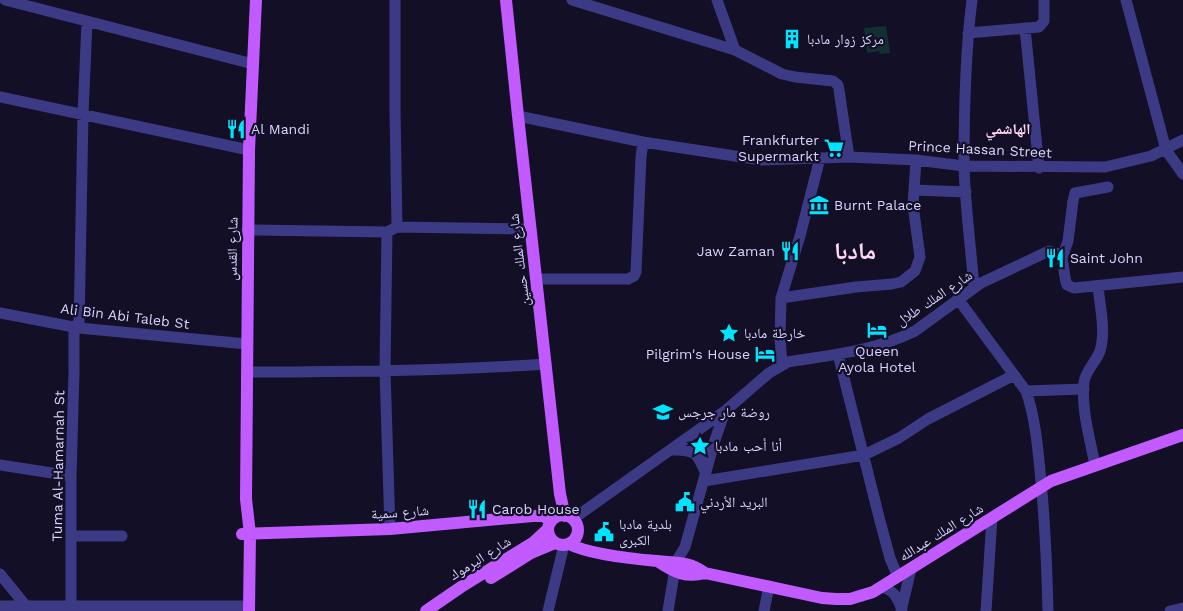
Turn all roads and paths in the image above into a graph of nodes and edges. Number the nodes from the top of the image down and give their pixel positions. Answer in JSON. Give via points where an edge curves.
{"nodes":[{"id":1,"x":5,"y":0,"type":"edge"},
{"id":2,"x":256,"y":0,"type":"edge"},
{"id":3,"x":395,"y":0,"type":"edge"},
{"id":4,"x":506,"y":0,"type":"edge"},
{"id":5,"x":572,"y":0,"type":"edge"},
{"id":6,"x":717,"y":0,"type":"edge"},
{"id":7,"x":972,"y":0,"type":"edge"},
{"id":8,"x":1044,"y":0,"type":"edge"},
{"id":9,"x":1126,"y":0,"type":"edge"},
{"id":10,"x":87,"y":22,"type":"junction"},
{"id":11,"x":1025,"y":28,"type":"junction"},
{"id":12,"x":968,"y":33,"type":"junction"},
{"id":13,"x":735,"y":50,"type":"junction"},
{"id":14,"x":253,"y":64,"type":"junction"},
{"id":15,"x":0,"y":97,"type":"edge"},
{"id":16,"x":83,"y":114,"type":"junction"},
{"id":17,"x":518,"y":116,"type":"junction"},
{"id":18,"x":1183,"y":140,"type":"edge"},
{"id":19,"x":643,"y":142,"type":"junction"},
{"id":20,"x":249,"y":150,"type":"junction"},
{"id":21,"x":1166,"y":150,"type":"junction"},
{"id":22,"x":849,"y":157,"type":"junction"},
{"id":23,"x":820,"y":158,"type":"junction"},
{"id":24,"x":916,"y":160,"type":"junction"},
{"id":25,"x":964,"y":166,"type":"junction"},
{"id":26,"x":1039,"y":168,"type":"junction"},
{"id":27,"x":1183,"y":174,"type":"edge"},
{"id":28,"x":1108,"y":187,"type":"dead end"},
{"id":29,"x":914,"y":190,"type":"junction"},
{"id":30,"x":966,"y":192,"type":"junction"},
{"id":31,"x":392,"y":229,"type":"junction"},
{"id":32,"x":531,"y":229,"type":"junction"},
{"id":33,"x":248,"y":230,"type":"junction"},
{"id":34,"x":1062,"y":258,"type":"junction"},
{"id":35,"x":1183,"y":278,"type":"edge"},
{"id":36,"x":537,"y":279,"type":"junction"},
{"id":37,"x":1098,"y":286,"type":"junction"},
{"id":38,"x":974,"y":288,"type":"junction"},
{"id":39,"x":781,"y":298,"type":"junction"},
{"id":40,"x":958,"y":299,"type":"junction"},
{"id":41,"x":0,"y":313,"type":"edge"},
{"id":42,"x":76,"y":327,"type":"junction"},
{"id":43,"x":247,"y":344,"type":"junction"},
{"id":44,"x":838,"y":354,"type":"junction"},
{"id":45,"x":546,"y":364,"type":"junction"},
{"id":46,"x":782,"y":364,"type":"junction"},
{"id":47,"x":248,"y":372,"type":"junction"},
{"id":48,"x":385,"y":372,"type":"junction"},
{"id":49,"x":1014,"y":375,"type":"junction"},
{"id":50,"x":1084,"y":389,"type":"junction"},
{"id":51,"x":1026,"y":391,"type":"junction"},
{"id":52,"x":725,"y":411,"type":"junction"},
{"id":53,"x":1183,"y":435,"type":"edge"},
{"id":54,"x":670,"y":450,"type":"junction"},
{"id":55,"x":864,"y":455,"type":"junction"},
{"id":56,"x":0,"y":465,"type":"edge"},
{"id":57,"x":1095,"y":465,"type":"junction"},
{"id":58,"x":70,"y":476,"type":"junction"},
{"id":59,"x":705,"y":478,"type":"junction"},
{"id":60,"x":1041,"y":486,"type":"junction"},
{"id":61,"x":569,"y":517,"type":"junction"},
{"id":62,"x":992,"y":518,"type":"junction"},
{"id":63,"x":550,"y":525,"type":"junction"},
{"id":64,"x":390,"y":529,"type":"junction"},
{"id":65,"x":246,"y":534,"type":"junction"},
{"id":66,"x":72,"y":536,"type":"junction"},
{"id":67,"x":122,"y":536,"type":"dead end"},
{"id":68,"x":563,"y":544,"type":"junction"},
{"id":69,"x":680,"y":568,"type":"junction"},
{"id":70,"x":911,"y":569,"type":"junction"},
{"id":71,"x":0,"y":574,"type":"edge"},
{"id":72,"x":898,"y":577,"type":"junction"},
{"id":73,"x":769,"y":586,"type":"junction"},
{"id":74,"x":881,"y":588,"type":"junction"},
{"id":75,"x":0,"y":606,"type":"edge"},
{"id":76,"x":26,"y":606,"type":"junction"},
{"id":77,"x":71,"y":606,"type":"junction"},
{"id":78,"x":1183,"y":608,"type":"edge"},
{"id":79,"x":244,"y":609,"type":"edge"},
{"id":80,"x":902,"y":610,"type":"edge"},
{"id":81,"x":426,"y":611,"type":"edge"},
{"id":82,"x":440,"y":611,"type":"edge"},
{"id":83,"x":548,"y":611,"type":"edge"},
{"id":84,"x":668,"y":611,"type":"edge"},
{"id":85,"x":764,"y":611,"type":"edge"},
{"id":86,"x":986,"y":611,"type":"edge"},
{"id":87,"x":1048,"y":611,"type":"edge"},
{"id":88,"x":1170,"y":611,"type":"edge"}],
"edges":[{"from":1,"to":10,"type":"street"},
{"from":2,"to":14,"type":"main road","name":"شارع القدس"},
{"from":3,"to":31,"type":"street"},
{"from":4,"to":17,"type":"main road","name":"شارع الملك حسين"},
{"from":5,"to":13,"type":"street"},
{"from":6,"to":13,"type":"street"},
{"from":7,"to":12,"type":"street"},
{"from":8,"to":11,"type":"street","via":[[1043,23],[1038,27]]},
{"from":9,"to":21,"type":"street"},
{"from":10,"to":14,"type":"street"},
{"from":10,"to":16,"type":"street","name":"Tuma Al-Hamarnah St"},
{"from":11,"to":12,"type":"street"},
{"from":11,"to":26,"type":"street"},
{"from":12,"to":25,"type":"street"},
{"from":13,"to":22,"type":"street","via":[[782,74],[828,80],[838,85]]},
{"from":14,"to":20,"type":"main road","name":"شارع القدس"},
{"from":15,"to":16,"type":"street"},
{"from":16,"to":20,"type":"street"},
{"from":16,"to":42,"type":"street","name":"Tuma Al-Hamarnah St"},
{"from":17,"to":19,"type":"street","name":"Prince Hassan Street"},
{"from":17,"to":32,"type":"main road","name":"شارع الملك حسين"},
{"from":18,"to":21,"type":"street","name":"Prince Hassan Street"},
{"from":19,"to":23,"type":"street","name":"Prince Hassan Street","via":[[761,160]]},
{"from":19,"to":36,"type":"street","via":[[634,276],[628,279]]},
{"from":20,"to":33,"type":"main road","name":"شارع القدس"},
{"from":21,"to":26,"type":"street","name":"Prince Hassan Street","via":[[1105,167]]},
{"from":21,"to":27,"type":"street"},
{"from":22,"to":23,"type":"street","name":"Prince Hassan Street"},
{"from":22,"to":24,"type":"street","name":"Prince Hassan Street"},
{"from":23,"to":39,"type":"street"},
{"from":24,"to":25,"type":"street","name":"Prince Hassan Street"},
{"from":24,"to":29,"type":"street"},
{"from":25,"to":26,"type":"street","name":"Prince Hassan Street"},
{"from":25,"to":30,"type":"street"},
{"from":28,"to":34,"type":"street","via":[[1075,193],[1068,241]]},
{"from":29,"to":30,"type":"street"},
{"from":29,"to":39,"type":"street","via":[[920,257],[915,271],[908,278],[892,284]]},
{"from":30,"to":38,"type":"street"},
{"from":31,"to":32,"type":"street"},
{"from":31,"to":33,"type":"street"},
{"from":31,"to":48,"type":"street"},
{"from":32,"to":36,"type":"main road","name":"شارع الملك حسين"},
{"from":33,"to":43,"type":"main road","name":"شارع القدس"},
{"from":34,"to":37,"type":"street","via":[[1067,285],[1074,288]]},
{"from":34,"to":38,"type":"street","name":"شارع الملك طلال","via":[[1049,251]]},
{"from":35,"to":37,"type":"street"},
{"from":36,"to":45,"type":"main road","name":"شارع الملك حسين"},
{"from":37,"to":50,"type":"street","via":[[1102,342],[1098,356],[1086,375]]},
{"from":38,"to":40,"type":"street","name":"شارع الملك طلال"},
{"from":39,"to":46,"type":"street"},
{"from":40,"to":44,"type":"street","name":"شارع الملك طلال","via":[[904,337],[864,350]]},
{"from":40,"to":49,"type":"street"},
{"from":41,"to":42,"type":"street","name":"Ali Bin Abi Taleb St"},
{"from":42,"to":43,"type":"street","name":"Ali Bin Abi Taleb St"},
{"from":42,"to":58,"type":"street","name":"Tuma Al-Hamarnah St"},
{"from":43,"to":47,"type":"main road","name":"شارع القدس"},
{"from":44,"to":46,"type":"street","name":"شارع الملك طلال"},
{"from":44,"to":55,"type":"street"},
{"from":45,"to":48,"type":"street"},
{"from":45,"to":61,"type":"main road","name":"شارع الملك حسين","via":[[560,494]]},
{"from":46,"to":52,"type":"street","name":"شارع الملك طلال"},
{"from":47,"to":48,"type":"street"},
{"from":47,"to":65,"type":"main road","name":"شارع القدس"},
{"from":48,"to":64,"type":"street"},
{"from":49,"to":51,"type":"street"},
{"from":49,"to":55,"type":"street"},
{"from":50,"to":51,"type":"street"},
{"from":50,"to":57,"type":"street"},
{"from":51,"to":60,"type":"street","via":[[1038,449]]},
{"from":52,"to":54,"type":"street","name":"شارع الملك طلال"},
{"from":52,"to":59,"type":"street"},
{"from":53,"to":57,"type":"main road","name":"شارع الملك عبدالله"},
{"from":54,"to":59,"type":"street","via":[[685,449],[695,453],[700,458]]},
{"from":54,"to":61,"type":"street","name":"شارع الملك طلال"},
{"from":55,"to":59,"type":"street"},
{"from":55,"to":72,"type":"street","via":[[890,558]]},
{"from":56,"to":58,"type":"street"},
{"from":57,"to":60,"type":"main road","name":"شارع الملك عبدالله"},
{"from":58,"to":66,"type":"street","name":"Tuma Al-Hamarnah St"},
{"from":59,"to":69,"type":"street"},
{"from":60,"to":62,"type":"main road","name":"شارع الملك عبدالله"},
{"from":60,"to":87,"type":"street"},
{"from":61,"to":63,"type":"main road","via":[[558,516]]},
{"from":61,"to":68,"type":"main road","via":[[578,533],[573,542]]},
{"from":62,"to":70,"type":"main road","name":"شارع الملك عبدالله"},
{"from":62,"to":86,"type":"street"},
{"from":63,"to":64,"type":"main road","name":"شارع سمية","via":[[543,516],[533,516]]},
{"from":63,"to":68,"type":"main road","via":[[550,537]]},
{"from":63,"to":81,"type":"main road","name":"شارع اليرموك","via":[[534,542]]},
{"from":64,"to":65,"type":"main road","name":"شارع سمية"},
{"from":65,"to":79,"type":"main road","name":"شارع القدس"},
{"from":66,"to":67,"type":"street"},
{"from":66,"to":77,"type":"street","name":"Tuma Al-Hamarnah St"},
{"from":68,"to":69,"type":"main road"},
{"from":68,"to":82,"type":"main road","name":"شارع اليرموك","via":[[531,553]]},
{"from":68,"to":83,"type":"street"},
{"from":69,"to":73,"type":"main road","name":"شارع الملك عبدالله","via":[[692,576],[705,573]]},
{"from":69,"to":84,"type":"street"},
{"from":70,"to":72,"type":"main road","name":"شارع الملك عبدالله"},
{"from":70,"to":80,"type":"street"},
{"from":71,"to":76,"type":"street"},
{"from":72,"to":74,"type":"main road","name":"شارع الملك عبدالله"},
{"from":73,"to":74,"type":"main road","name":"شارع الملك عبدالله","via":[[836,599],[850,599]]},
{"from":73,"to":85,"type":"street"},
{"from":74,"to":80,"type":"street","via":[[894,592]]},
{"from":75,"to":76,"type":"street"},
{"from":76,"to":77,"type":"street"},
{"from":77,"to":79,"type":"street"},
{"from":78,"to":88,"type":"street"}]}
